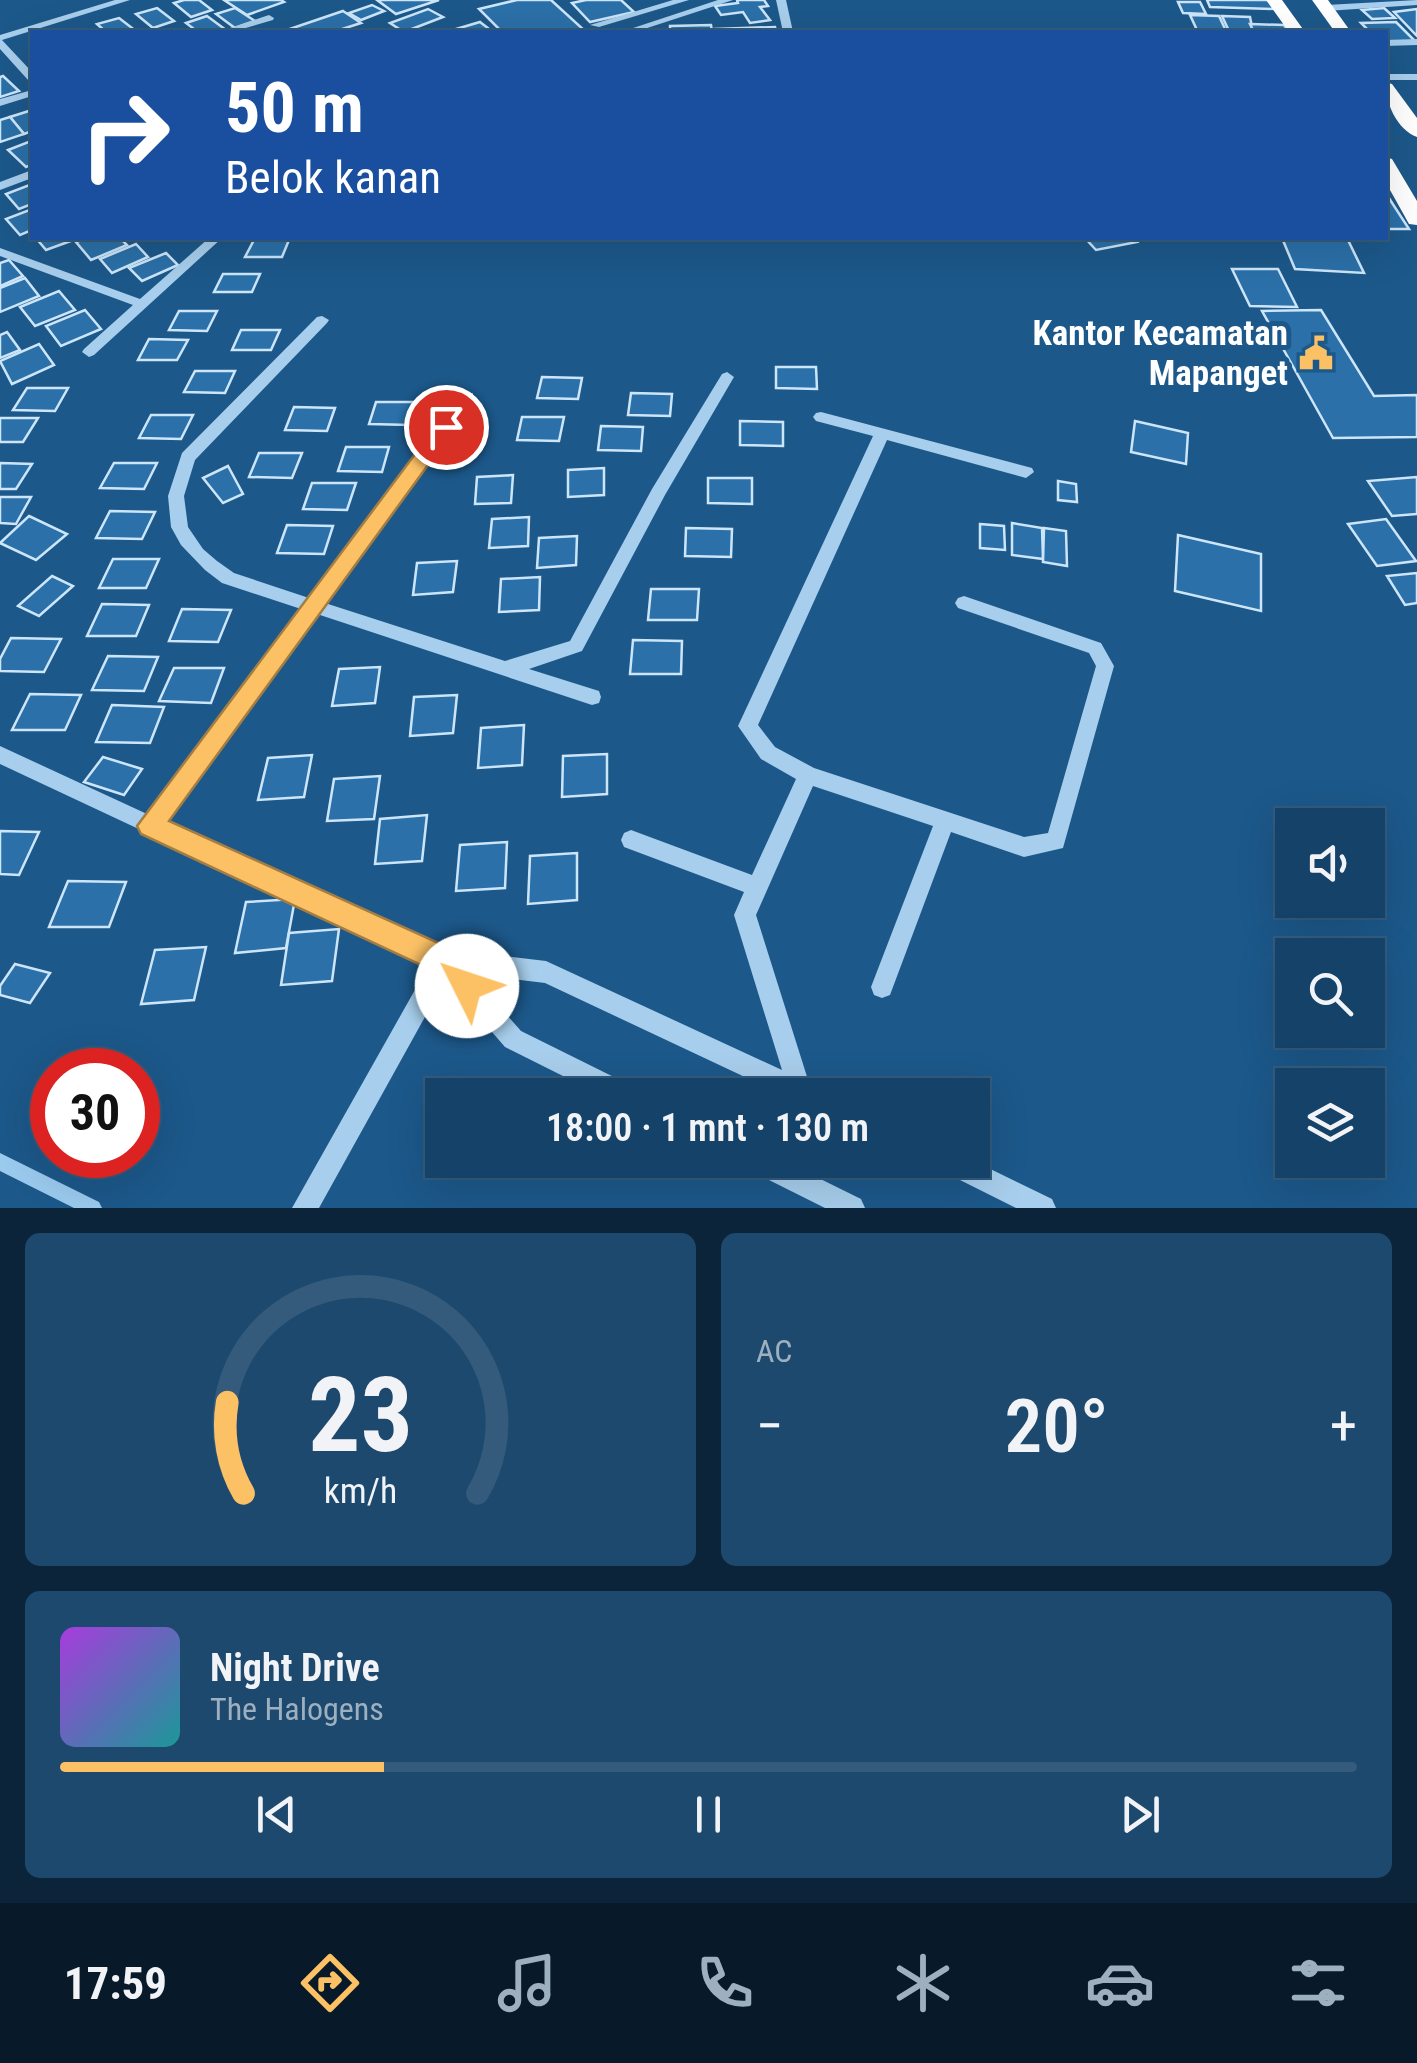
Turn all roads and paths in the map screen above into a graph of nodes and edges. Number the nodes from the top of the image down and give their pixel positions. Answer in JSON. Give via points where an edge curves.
{"nodes":[{"id":1,"x":125,"y":0,"type":"edge"},
{"id":2,"x":684,"y":0,"type":"edge"},
{"id":3,"x":728,"y":0,"type":"edge"},
{"id":4,"x":781,"y":0,"type":"edge"},
{"id":5,"x":1274,"y":0,"type":"edge"},
{"id":6,"x":1417,"y":2,"type":"edge"},
{"id":7,"x":1323,"y":4,"type":"edge"},
{"id":8,"x":269,"y":18,"type":"dead end"},
{"id":9,"x":595,"y":25,"type":"dead end"},
{"id":10,"x":30,"y":30,"type":"edge"},
{"id":11,"x":31,"y":30,"type":"edge"},
{"id":12,"x":230,"y":30,"type":"edge"},
{"id":13,"x":632,"y":30,"type":"edge"},
{"id":14,"x":788,"y":30,"type":"edge"},
{"id":15,"x":1296,"y":30,"type":"edge"},
{"id":16,"x":1342,"y":30,"type":"edge"},
{"id":17,"x":0,"y":40,"type":"edge"},
{"id":18,"x":1417,"y":42,"type":"edge"},
{"id":19,"x":1388,"y":43,"type":"edge"},
{"id":20,"x":30,"y":76,"type":"edge"},
{"id":21,"x":1388,"y":77,"type":"edge"},
{"id":22,"x":1417,"y":77,"type":"edge"},
{"id":23,"x":1388,"y":92,"type":"edge"},
{"id":24,"x":30,"y":93,"type":"edge"},
{"id":25,"x":0,"y":103,"type":"edge"},
{"id":26,"x":1417,"y":131,"type":"edge"},
{"id":27,"x":1388,"y":168,"type":"edge"},
{"id":28,"x":30,"y":175,"type":"edge"},
{"id":29,"x":0,"y":186,"type":"edge"},
{"id":30,"x":1417,"y":219,"type":"edge"},
{"id":31,"x":214,"y":240,"type":"edge"},
{"id":32,"x":0,"y":252,"type":"edge"},
{"id":33,"x":140,"y":304,"type":"junction"},
{"id":34,"x":322,"y":320,"type":"dead end"},
{"id":35,"x":88,"y":352,"type":"dead end"},
{"id":36,"x":727,"y":377,"type":"dead end"},
{"id":37,"x":468,"y":397,"type":"dead end"},
{"id":38,"x":822,"y":417,"type":"dead end"},
{"id":39,"x":882,"y":433,"type":"junction"},
{"id":40,"x":1026,"y":472,"type":"dead end"},
{"id":41,"x":964,"y":602,"type":"dead end"},
{"id":42,"x":310,"y":606,"type":"junction"},
{"id":43,"x":509,"y":667,"type":"junction"},
{"id":44,"x":592,"y":697,"type":"dead end"},
{"id":45,"x":0,"y":754,"type":"edge"},
{"id":46,"x":808,"y":774,"type":"junction"},
{"id":47,"x":945,"y":822,"type":"junction"},
{"id":48,"x":150,"y":826,"type":"junction"},
{"id":49,"x":631,"y":840,"type":"dead end"},
{"id":50,"x":758,"y":888,"type":"junction"},
{"id":51,"x":444,"y":960,"type":"junction"},
{"id":52,"x":882,"y":987,"type":"dead end"},
{"id":53,"x":591,"y":1078,"type":"edge"},
{"id":54,"x":773,"y":1078,"type":"edge"},
{"id":55,"x":800,"y":1078,"type":"edge"},
{"id":56,"x":792,"y":1178,"type":"edge"},
{"id":57,"x":983,"y":1178,"type":"edge"},
{"id":58,"x":305,"y":1208,"type":"edge"},
{"id":59,"x":852,"y":1208,"type":"edge"},
{"id":60,"x":1044,"y":1208,"type":"edge"}],
"edges":[{"from":1,"to":11,"type":"street"},
{"from":2,"to":9,"type":"street"},
{"from":3,"to":13,"type":"street"},
{"from":4,"to":14,"type":"street"},
{"from":5,"to":15,"type":"highway"},
{"from":6,"to":7,"type":"street"},
{"from":7,"to":16,"type":"highway"},
{"from":8,"to":12,"type":"street"},
{"from":10,"to":17,"type":"street"},
{"from":17,"to":20,"type":"street"},
{"from":18,"to":19,"type":"street"},
{"from":21,"to":22,"type":"street"},
{"from":23,"to":26,"type":"highway"},
{"from":24,"to":25,"type":"street"},
{"from":27,"to":30,"type":"highway"},
{"from":28,"to":29,"type":"street"},
{"from":31,"to":33,"type":"street"},
{"from":32,"to":33,"type":"street"},
{"from":33,"to":35,"type":"street"},
{"from":34,"to":42,"type":"street","via":[[199,444],[178,477],[176,496],[180,534],[207,564],[228,578]]},
{"from":36,"to":43,"type":"street","via":[[576,646]]},
{"from":37,"to":42,"type":"street"},
{"from":38,"to":39,"type":"street"},
{"from":39,"to":40,"type":"street"},
{"from":39,"to":46,"type":"street","via":[[748,726],[768,753]]},
{"from":41,"to":47,"type":"street","via":[[1095,648],[1105,666],[1056,841],[1024,847]]},
{"from":42,"to":43,"type":"street"},
{"from":42,"to":48,"type":"street"},
{"from":43,"to":44,"type":"street"},
{"from":45,"to":48,"type":"street"},
{"from":46,"to":47,"type":"street"},
{"from":46,"to":50,"type":"street"},
{"from":47,"to":52,"type":"street"},
{"from":48,"to":51,"type":"street"},
{"from":49,"to":50,"type":"street"},
{"from":50,"to":55,"type":"street","via":[[745,915]]},
{"from":51,"to":53,"type":"street","via":[[512,1039]]},
{"from":51,"to":54,"type":"street","via":[[546,972]]},
{"from":51,"to":58,"type":"street"},
{"from":56,"to":59,"type":"street"},
{"from":57,"to":60,"type":"street"}]}
